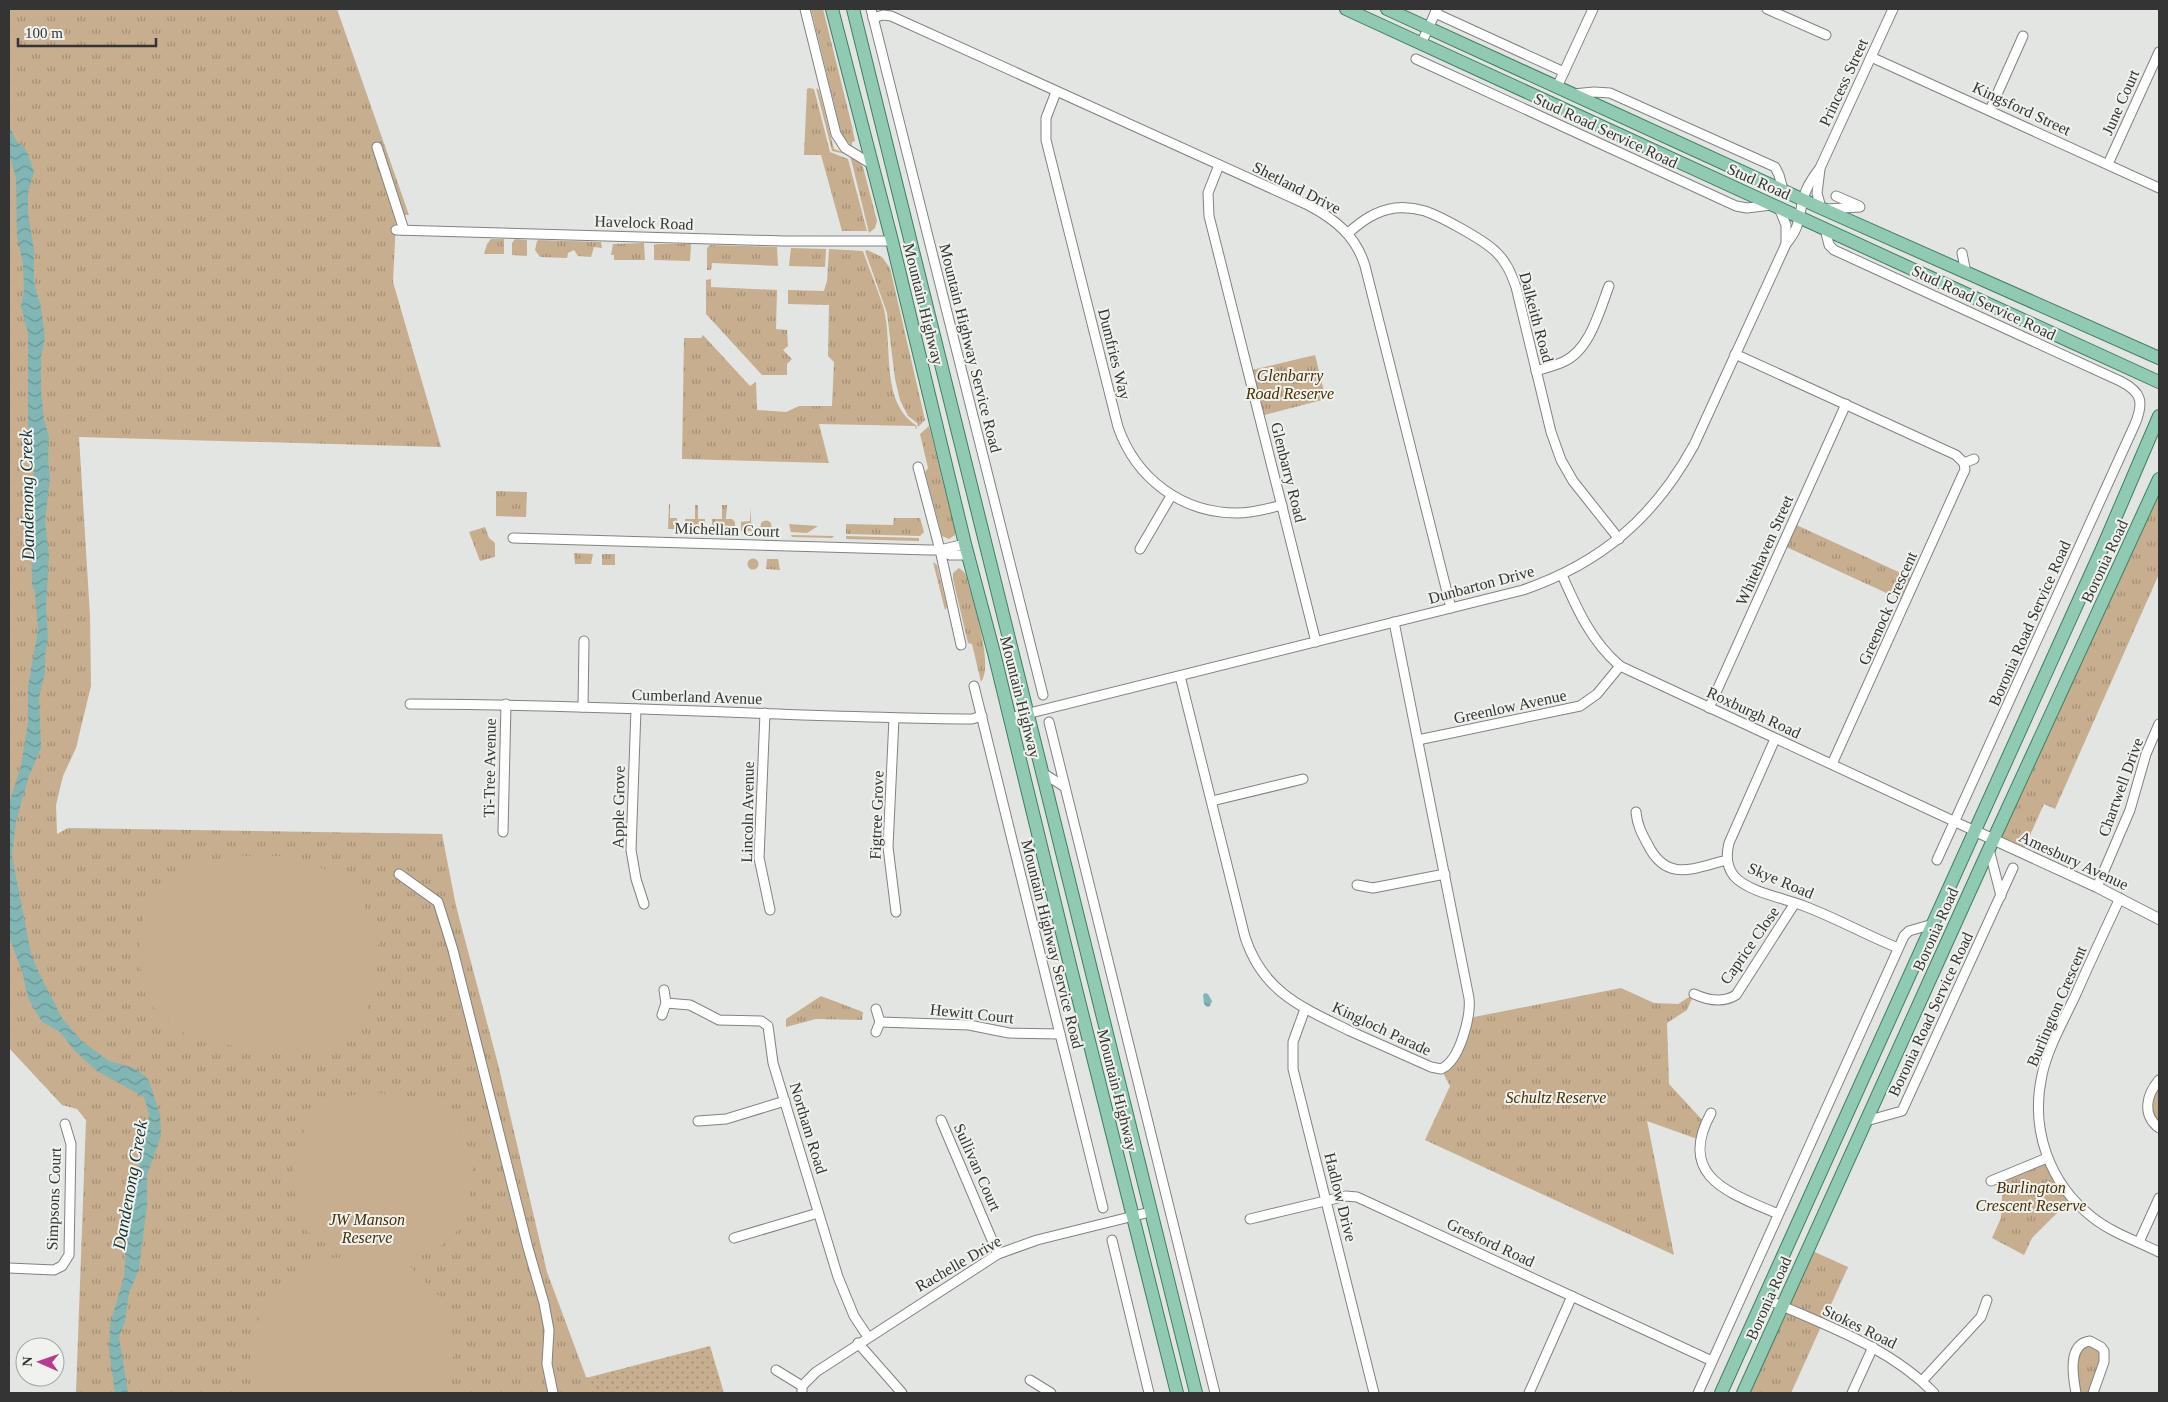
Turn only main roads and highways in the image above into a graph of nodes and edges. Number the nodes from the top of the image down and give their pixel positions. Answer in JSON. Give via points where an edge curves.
{"nodes":[{"id":1,"x":832,"y":9,"type":"edge"},
{"id":2,"x":853,"y":9,"type":"edge"},
{"id":3,"x":1387,"y":9,"type":"edge"},
{"id":4,"x":1354,"y":10,"type":"edge"},
{"id":5,"x":909,"y":237,"type":"junction"},
{"id":6,"x":892,"y":242,"type":"junction"},
{"id":7,"x":2159,"y":358,"type":"edge"},
{"id":8,"x":2159,"y":382,"type":"edge"},
{"id":9,"x":2159,"y":416,"type":"edge"},
{"id":10,"x":2159,"y":479,"type":"edge"},
{"id":11,"x":985,"y":545,"type":"junction"},
{"id":12,"x":967,"y":550,"type":"junction"},
{"id":13,"x":1054,"y":823,"type":"junction"},
{"id":14,"x":1040,"y":848,"type":"junction"},
{"id":15,"x":1177,"y":1393,"type":"edge"},
{"id":16,"x":1196,"y":1393,"type":"edge"},
{"id":17,"x":1722,"y":1393,"type":"edge"},
{"id":18,"x":1743,"y":1393,"type":"edge"}],
"edges":[{"from":1,"to":6,"type":"main road","name":"Mountain Highway"},
{"from":2,"to":5,"type":"main road","name":"Mountain Highway"},
{"from":3,"to":7,"type":"main road","name":"Stud Road","via":[[1823,209]]},
{"from":4,"to":8,"type":"main road","name":"Stud Road","via":[[1423,46]]},
{"from":5,"to":6,"type":"main road"},
{"from":5,"to":11,"type":"main road","name":"Mountain Highway"},
{"from":6,"to":12,"type":"main road","name":"Mountain Highway"},
{"from":9,"to":17,"type":"main road","name":"Boronia Road"},
{"from":10,"to":18,"type":"main road","name":"Boronia Road"},
{"from":11,"to":12,"type":"main road"},
{"from":11,"to":13,"type":"main road","name":"Mountain Highway"},
{"from":12,"to":14,"type":"main road","name":"Mountain Highway"},
{"from":13,"to":14,"type":"main road","via":[[1050,842]]},
{"from":13,"to":16,"type":"main road","name":"Mountain Highway"},
{"from":14,"to":15,"type":"main road","name":"Mountain Highway"}]}
